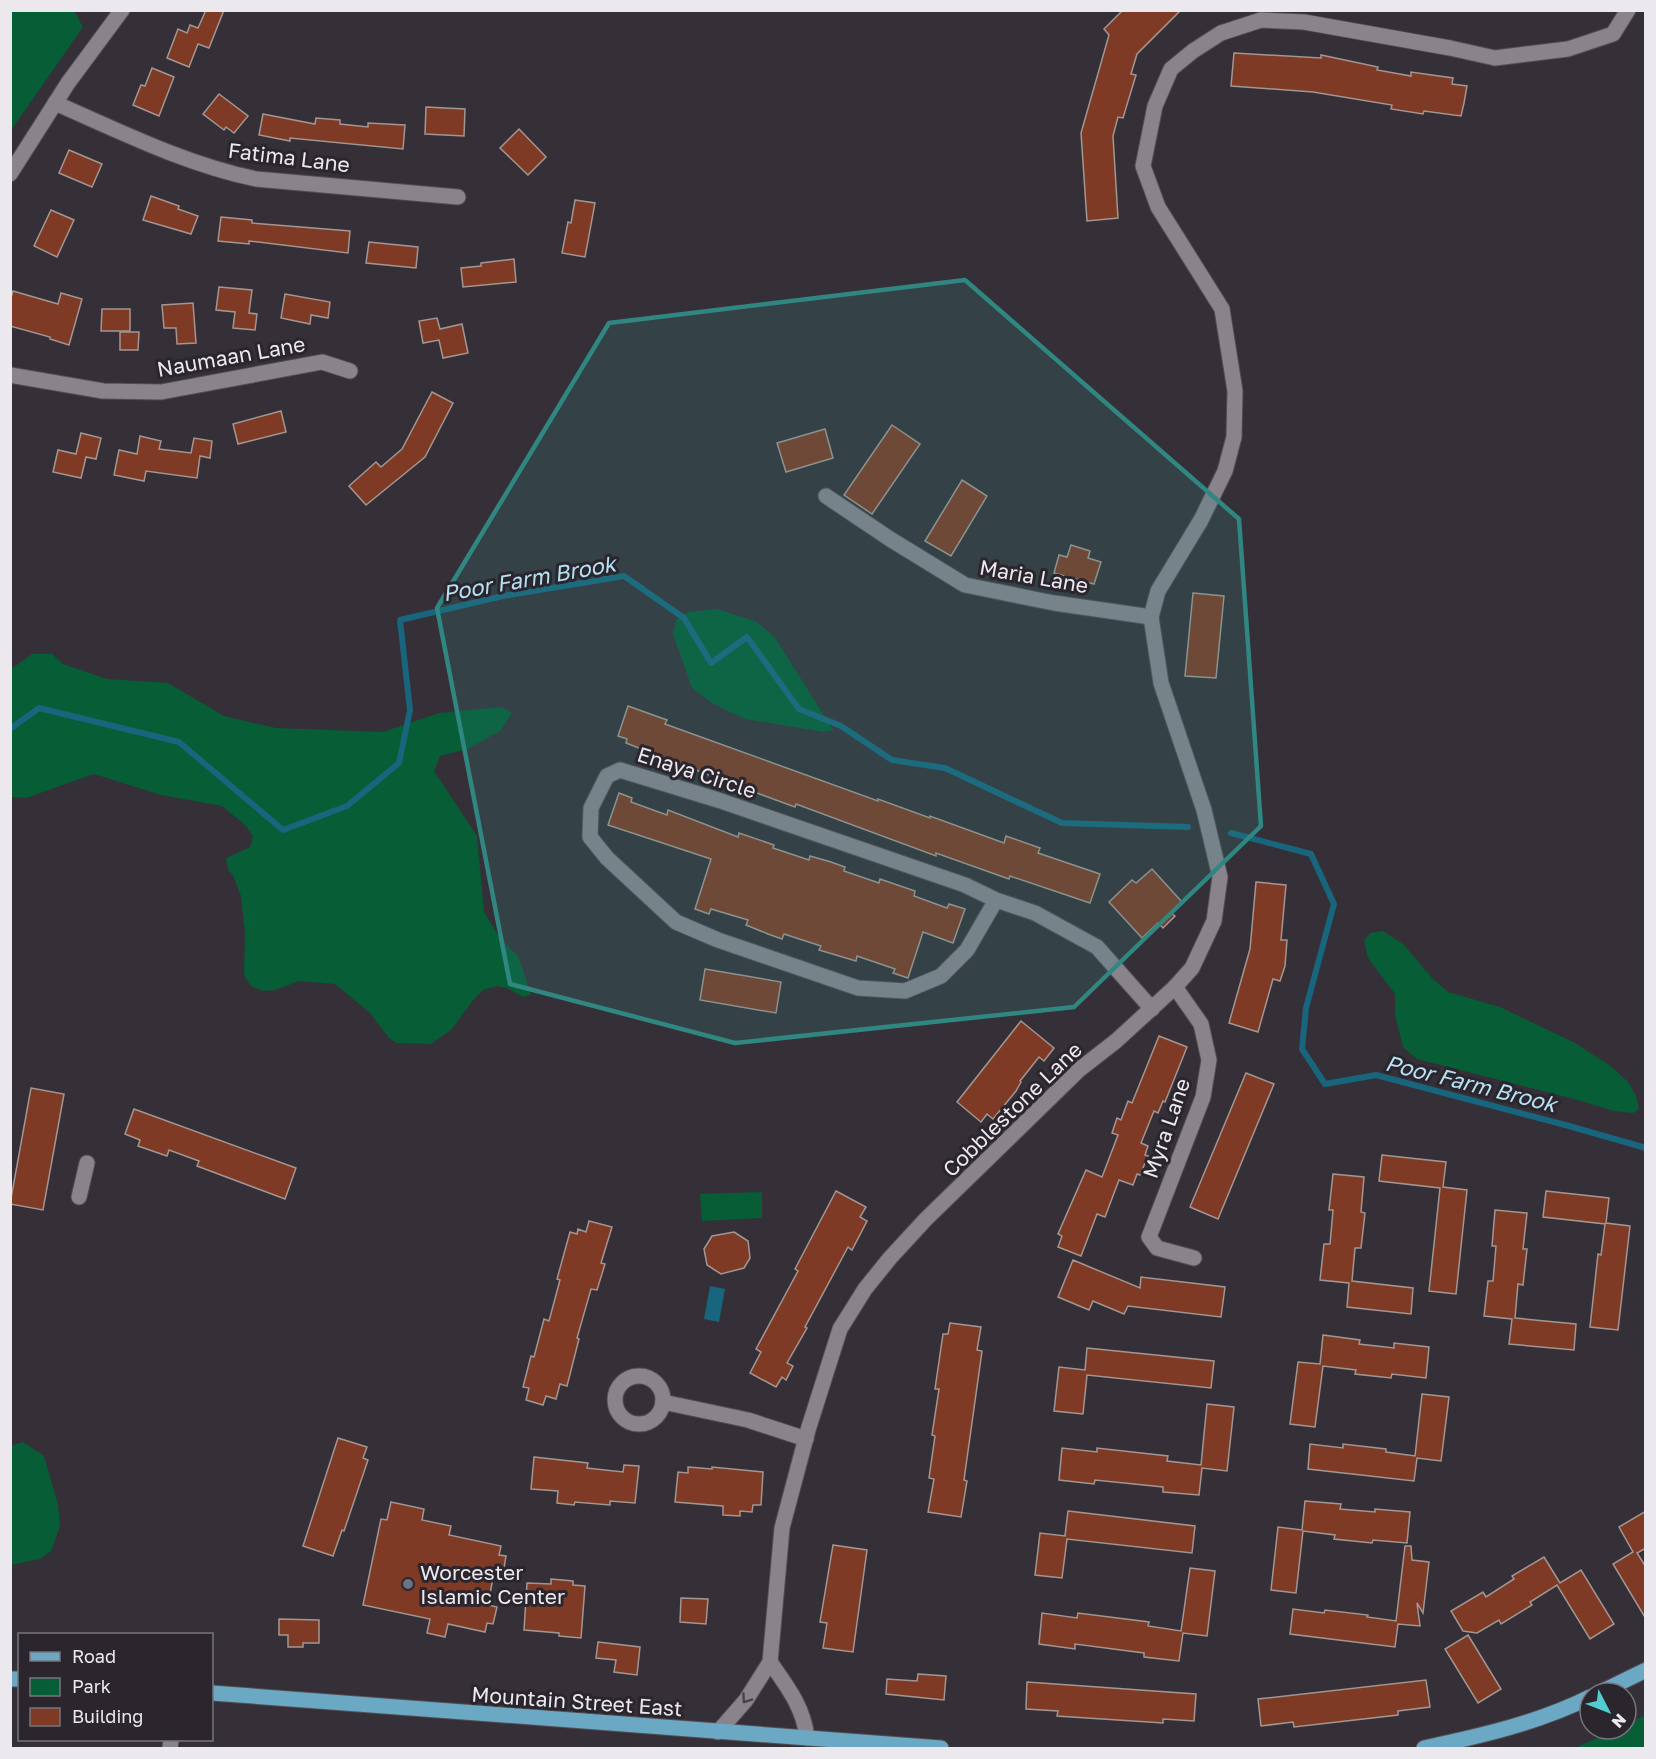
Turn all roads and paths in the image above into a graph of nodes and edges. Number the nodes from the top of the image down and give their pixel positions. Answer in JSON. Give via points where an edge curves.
{"nodes":[{"id":1,"x":122,"y":10,"type":"edge"},
{"id":2,"x":1628,"y":10,"type":"edge"},
{"id":3,"x":55,"y":103,"type":"junction"},
{"id":4,"x":10,"y":174,"type":"edge"},
{"id":5,"x":458,"y":197,"type":"dead end"},
{"id":6,"x":350,"y":371,"type":"dead end"},
{"id":7,"x":10,"y":375,"type":"edge"},
{"id":8,"x":826,"y":496,"type":"dead end"},
{"id":9,"x":1151,"y":617,"type":"junction"},
{"id":10,"x":996,"y":900,"type":"junction"},
{"id":11,"x":1175,"y":987,"type":"junction"},
{"id":12,"x":1152,"y":1010,"type":"junction"},
{"id":13,"x":87,"y":1162,"type":"dead end"},
{"id":14,"x":79,"y":1197,"type":"dead end"},
{"id":15,"x":1194,"y":1258,"type":"dead end"},
{"id":16,"x":663,"y":1402,"type":"dead end"},
{"id":17,"x":806,"y":1439,"type":"junction"},
{"id":18,"x":770,"y":1662,"type":"junction"},
{"id":19,"x":1646,"y":1670,"type":"edge"},
{"id":20,"x":1624,"y":1681,"type":"edge"},
{"id":21,"x":213,"y":1693,"type":"edge"},
{"id":22,"x":1578,"y":1702,"type":"edge"},
{"id":23,"x":718,"y":1732,"type":"junction"},
{"id":24,"x":807,"y":1738,"type":"junction"},
{"id":25,"x":940,"y":1749,"type":"edge"},
{"id":26,"x":1424,"y":1749,"type":"edge"}],
"edges":[{"from":1,"to":3,"type":"street"},
{"from":2,"to":9,"type":"street","name":"Cobblestone Lane","via":[[1612,34],[1568,49],[1495,58],[1304,22],[1261,20],[1221,33],[1171,69],[1155,106],[1143,166],[1158,207],[1222,309],[1235,391],[1234,437],[1225,471],[1158,591]]},
{"from":3,"to":4,"type":"street"},
{"from":3,"to":5,"type":"street","name":"Fatima Lane","via":[[191,161],[255,179]]},
{"from":6,"to":7,"type":"street","name":"Naumaan Lane","via":[[322,362],[161,392],[103,391]]},
{"from":8,"to":9,"type":"street","name":"Maria Lane","via":[[965,585]]},
{"from":9,"to":11,"type":"street","name":"Cobblestone Lane","via":[[1161,683],[1204,810],[1220,877],[1214,921],[1192,968]]},
{"from":10,"to":10,"type":"street","name":"Enaya Circle","via":[[965,885],[620,770],[607,776],[591,808],[590,837],[676,922],[858,988],[905,991],[941,976],[967,950]]},
{"from":10,"to":12,"type":"street","name":"Enaya Circle","via":[[1035,913],[1097,947]]},
{"from":11,"to":12,"type":"street","name":"Cobblestone Lane"},
{"from":11,"to":15,"type":"street","name":"Myra Lane","via":[[1201,1024],[1209,1060],[1203,1097],[1149,1237],[1157,1248]]},
{"from":12,"to":17,"type":"street","name":"Cobblestone Lane","via":[[1072,1077],[926,1219],[865,1288],[840,1329]]},
{"from":13,"to":14,"type":"street"},
{"from":16,"to":17,"type":"street","via":[[748,1420]]},
{"from":17,"to":18,"type":"street","name":"Cobblestone Lane","via":[[782,1528]]},
{"from":18,"to":23,"type":"street","name":"Cobblestone Lane","one_way":true,"via":[[746,1700]]},
{"from":18,"to":24,"type":"street","via":[[795,1699],[806,1724]]},
{"from":19,"to":20,"type":"main road"},
{"from":21,"to":23,"type":"main road","name":"Mountain Street East"},
{"from":22,"to":26,"type":"main road","via":[[1524,1723]]},
{"from":23,"to":24,"type":"main road","name":"Mountain Street East"},
{"from":24,"to":25,"type":"main road","name":"Mountain Street East"}]}
